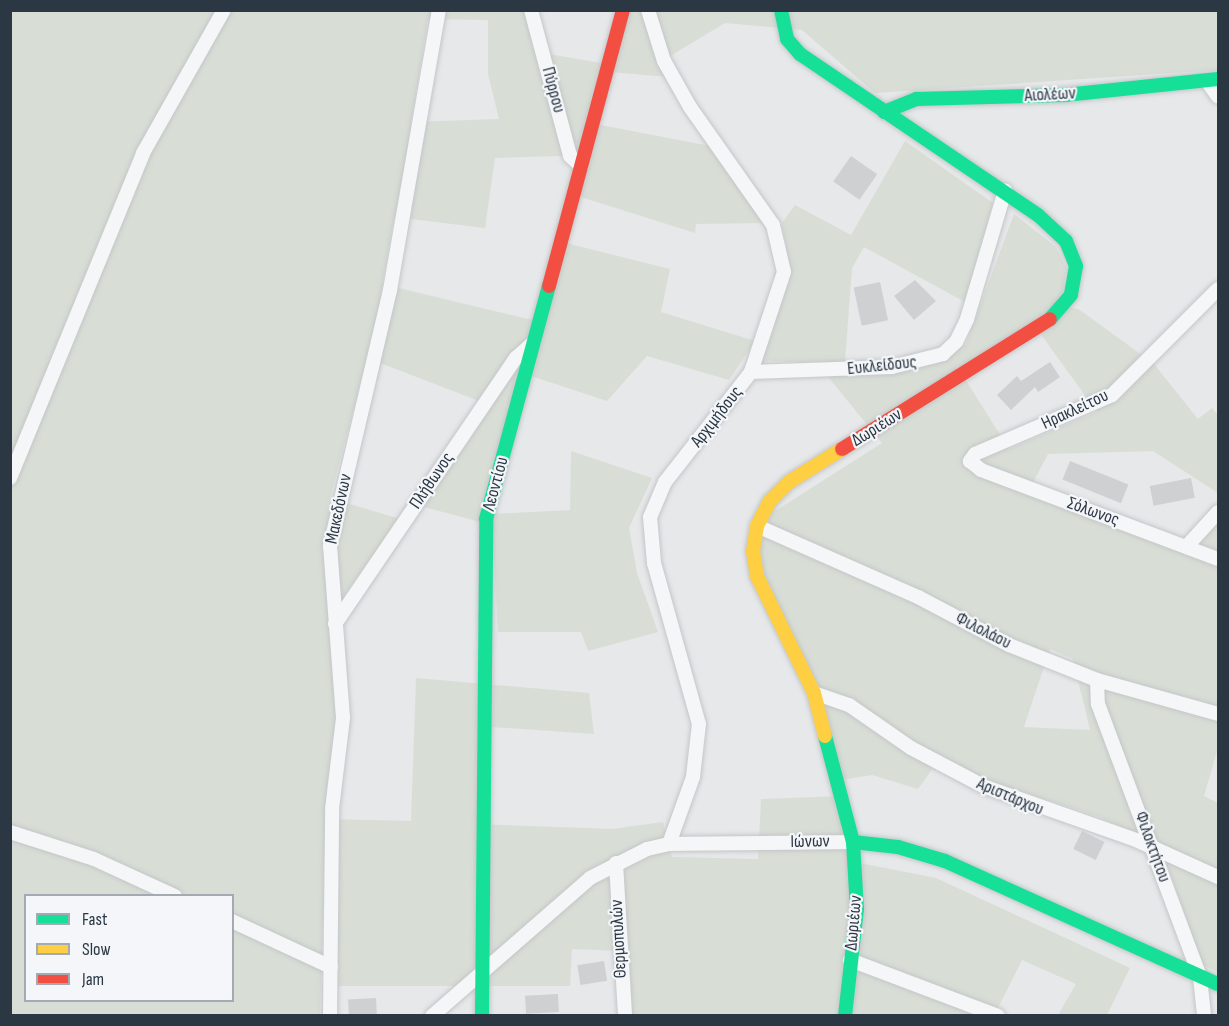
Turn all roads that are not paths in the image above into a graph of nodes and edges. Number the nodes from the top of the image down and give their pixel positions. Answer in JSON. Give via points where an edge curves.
{"nodes":[{"id":1,"x":224,"y":10,"type":"edge"},
{"id":2,"x":439,"y":10,"type":"edge"},
{"id":3,"x":531,"y":10,"type":"edge"},
{"id":4,"x":623,"y":10,"type":"edge"},
{"id":5,"x":648,"y":10,"type":"edge"},
{"id":6,"x":781,"y":10,"type":"edge"},
{"id":7,"x":1213,"y":80,"type":"edge"},
{"id":8,"x":1218,"y":97,"type":"edge"},
{"id":9,"x":884,"y":111,"type":"junction"},
{"id":10,"x":581,"y":166,"type":"junction"},
{"id":11,"x":1005,"y":191,"type":"junction"},
{"id":12,"x":1218,"y":289,"type":"edge"},
{"id":13,"x":534,"y":342,"type":"junction"},
{"id":14,"x":751,"y":372,"type":"junction"},
{"id":15,"x":970,"y":461,"type":"joint"},
{"id":16,"x":10,"y":478,"type":"edge"},
{"id":17,"x":1218,"y":512,"type":"edge"},
{"id":18,"x":757,"y":526,"type":"junction"},
{"id":19,"x":1187,"y":546,"type":"junction"},
{"id":20,"x":1218,"y":559,"type":"edge"},
{"id":21,"x":335,"y":624,"type":"junction"},
{"id":22,"x":1097,"y":680,"type":"junction"},
{"id":23,"x":814,"y":693,"type":"junction"},
{"id":24,"x":1218,"y":714,"type":"edge"},
{"id":25,"x":10,"y":832,"type":"edge"},
{"id":26,"x":853,"y":842,"type":"junction"},
{"id":27,"x":669,"y":844,"type":"junction"},
{"id":28,"x":1153,"y":847,"type":"junction"},
{"id":29,"x":616,"y":863,"type":"junction"},
{"id":30,"x":1218,"y":877,"type":"edge"},
{"id":31,"x":171,"y":894,"type":"edge"},
{"id":32,"x":234,"y":922,"type":"edge"},
{"id":33,"x":850,"y":960,"type":"junction"},
{"id":34,"x":331,"y":967,"type":"junction"},
{"id":35,"x":482,"y":972,"type":"junction"},
{"id":36,"x":1200,"y":976,"type":"junction"},
{"id":37,"x":1218,"y":984,"type":"edge"},
{"id":38,"x":969,"y":1010,"type":"edge"},
{"id":39,"x":330,"y":1016,"type":"edge"},
{"id":40,"x":432,"y":1016,"type":"edge"},
{"id":41,"x":482,"y":1016,"type":"edge"},
{"id":42,"x":625,"y":1016,"type":"edge"},
{"id":43,"x":845,"y":1016,"type":"edge"},
{"id":44,"x":998,"y":1016,"type":"edge"},
{"id":45,"x":1203,"y":1016,"type":"edge"}],
"edges":[{"from":1,"to":16,"type":"street","via":[[143,153]]},
{"from":2,"to":21,"type":"street","name":"Μακεδόνων","via":[[390,290],[330,546]]},
{"from":3,"to":10,"type":"street","name":"Πύρρου","via":[[570,156]]},
{"from":4,"to":10,"type":"street","name":"Λεοντίου"},
{"from":5,"to":14,"type":"street","name":"Αρχιμήδους","via":[[664,60],[690,108],[774,225],[784,272]]},
{"from":6,"to":9,"type":"street","name":"Δωριέων","via":[[793,47]]},
{"from":7,"to":8,"type":"street"},
{"from":7,"to":9,"type":"street","name":"Αιολέων","via":[[1065,95],[916,99]]},
{"from":9,"to":11,"type":"street","name":"Δωριέων"},
{"from":10,"to":13,"type":"street","name":"Λεοντίου"},
{"from":11,"to":14,"type":"street","name":"Ευκλείδους","via":[[964,328],[943,354],[892,367]]},
{"from":11,"to":18,"type":"street","name":"Δωριέων","via":[[1049,224],[1071,249],[1076,276],[1062,310],[789,482],[770,501]]},
{"from":12,"to":15,"type":"street","name":"Ηρακλείτου","via":[[1112,395],[975,454]]},
{"from":13,"to":21,"type":"street","name":"Πλήθωνος","via":[[516,358]]},
{"from":13,"to":35,"type":"street","name":"Λεοντίου","via":[[486,519]]},
{"from":14,"to":27,"type":"street","name":"Αρχιμήδους","via":[[664,482],[650,517],[654,563],[699,724],[695,767]]},
{"from":15,"to":19,"type":"street","name":"Σόλωνος","via":[[981,470]]},
{"from":17,"to":19,"type":"street"},
{"from":18,"to":22,"type":"street","name":"Φιλολάου","via":[[918,597],[1009,645]]},
{"from":18,"to":23,"type":"street","name":"Δωριέων","via":[[753,550],[757,576]]},
{"from":19,"to":20,"type":"street","name":"Σόλωνος"},
{"from":21,"to":34,"type":"street","name":"Μακεδόνων","via":[[343,718],[332,809]]},
{"from":22,"to":24,"type":"street","name":"Φιλολάου"},
{"from":22,"to":28,"type":"street","name":"Φιλοκτήτου","via":[[1098,704]]},
{"from":23,"to":26,"type":"street","name":"Δωριέων"},
{"from":23,"to":28,"type":"street","name":"Αριστάρχου","via":[[849,705],[911,748],[991,790]]},
{"from":25,"to":31,"type":"street","via":[[94,859]]},
{"from":26,"to":27,"type":"street","name":"Ιώνων"},
{"from":26,"to":33,"type":"street","name":"Δωριέων","via":[[857,909]]},
{"from":26,"to":36,"type":"street","name":"Ιώνων","via":[[898,846],[945,861]]},
{"from":27,"to":29,"type":"street","name":"Ιώνων"},
{"from":28,"to":30,"type":"street","name":"Αριστάρχου"},
{"from":28,"to":36,"type":"street","name":"Φιλοκτήτου"},
{"from":29,"to":35,"type":"street","name":"Ιώνων","via":[[576,890]]},
{"from":29,"to":42,"type":"street","name":"Θερμοπυλών"},
{"from":32,"to":34,"type":"street"},
{"from":33,"to":38,"type":"street"},
{"from":33,"to":43,"type":"street","name":"Δωριέων"},
{"from":34,"to":39,"type":"street","name":"Μακεδόνων"},
{"from":35,"to":40,"type":"street","name":"Ιώνων"},
{"from":35,"to":41,"type":"street","name":"Λεοντίου"},
{"from":36,"to":37,"type":"street","name":"Ιώνων"},
{"from":36,"to":45,"type":"street","name":"Φιλοκτήτου"},
{"from":38,"to":44,"type":"street"}]}
